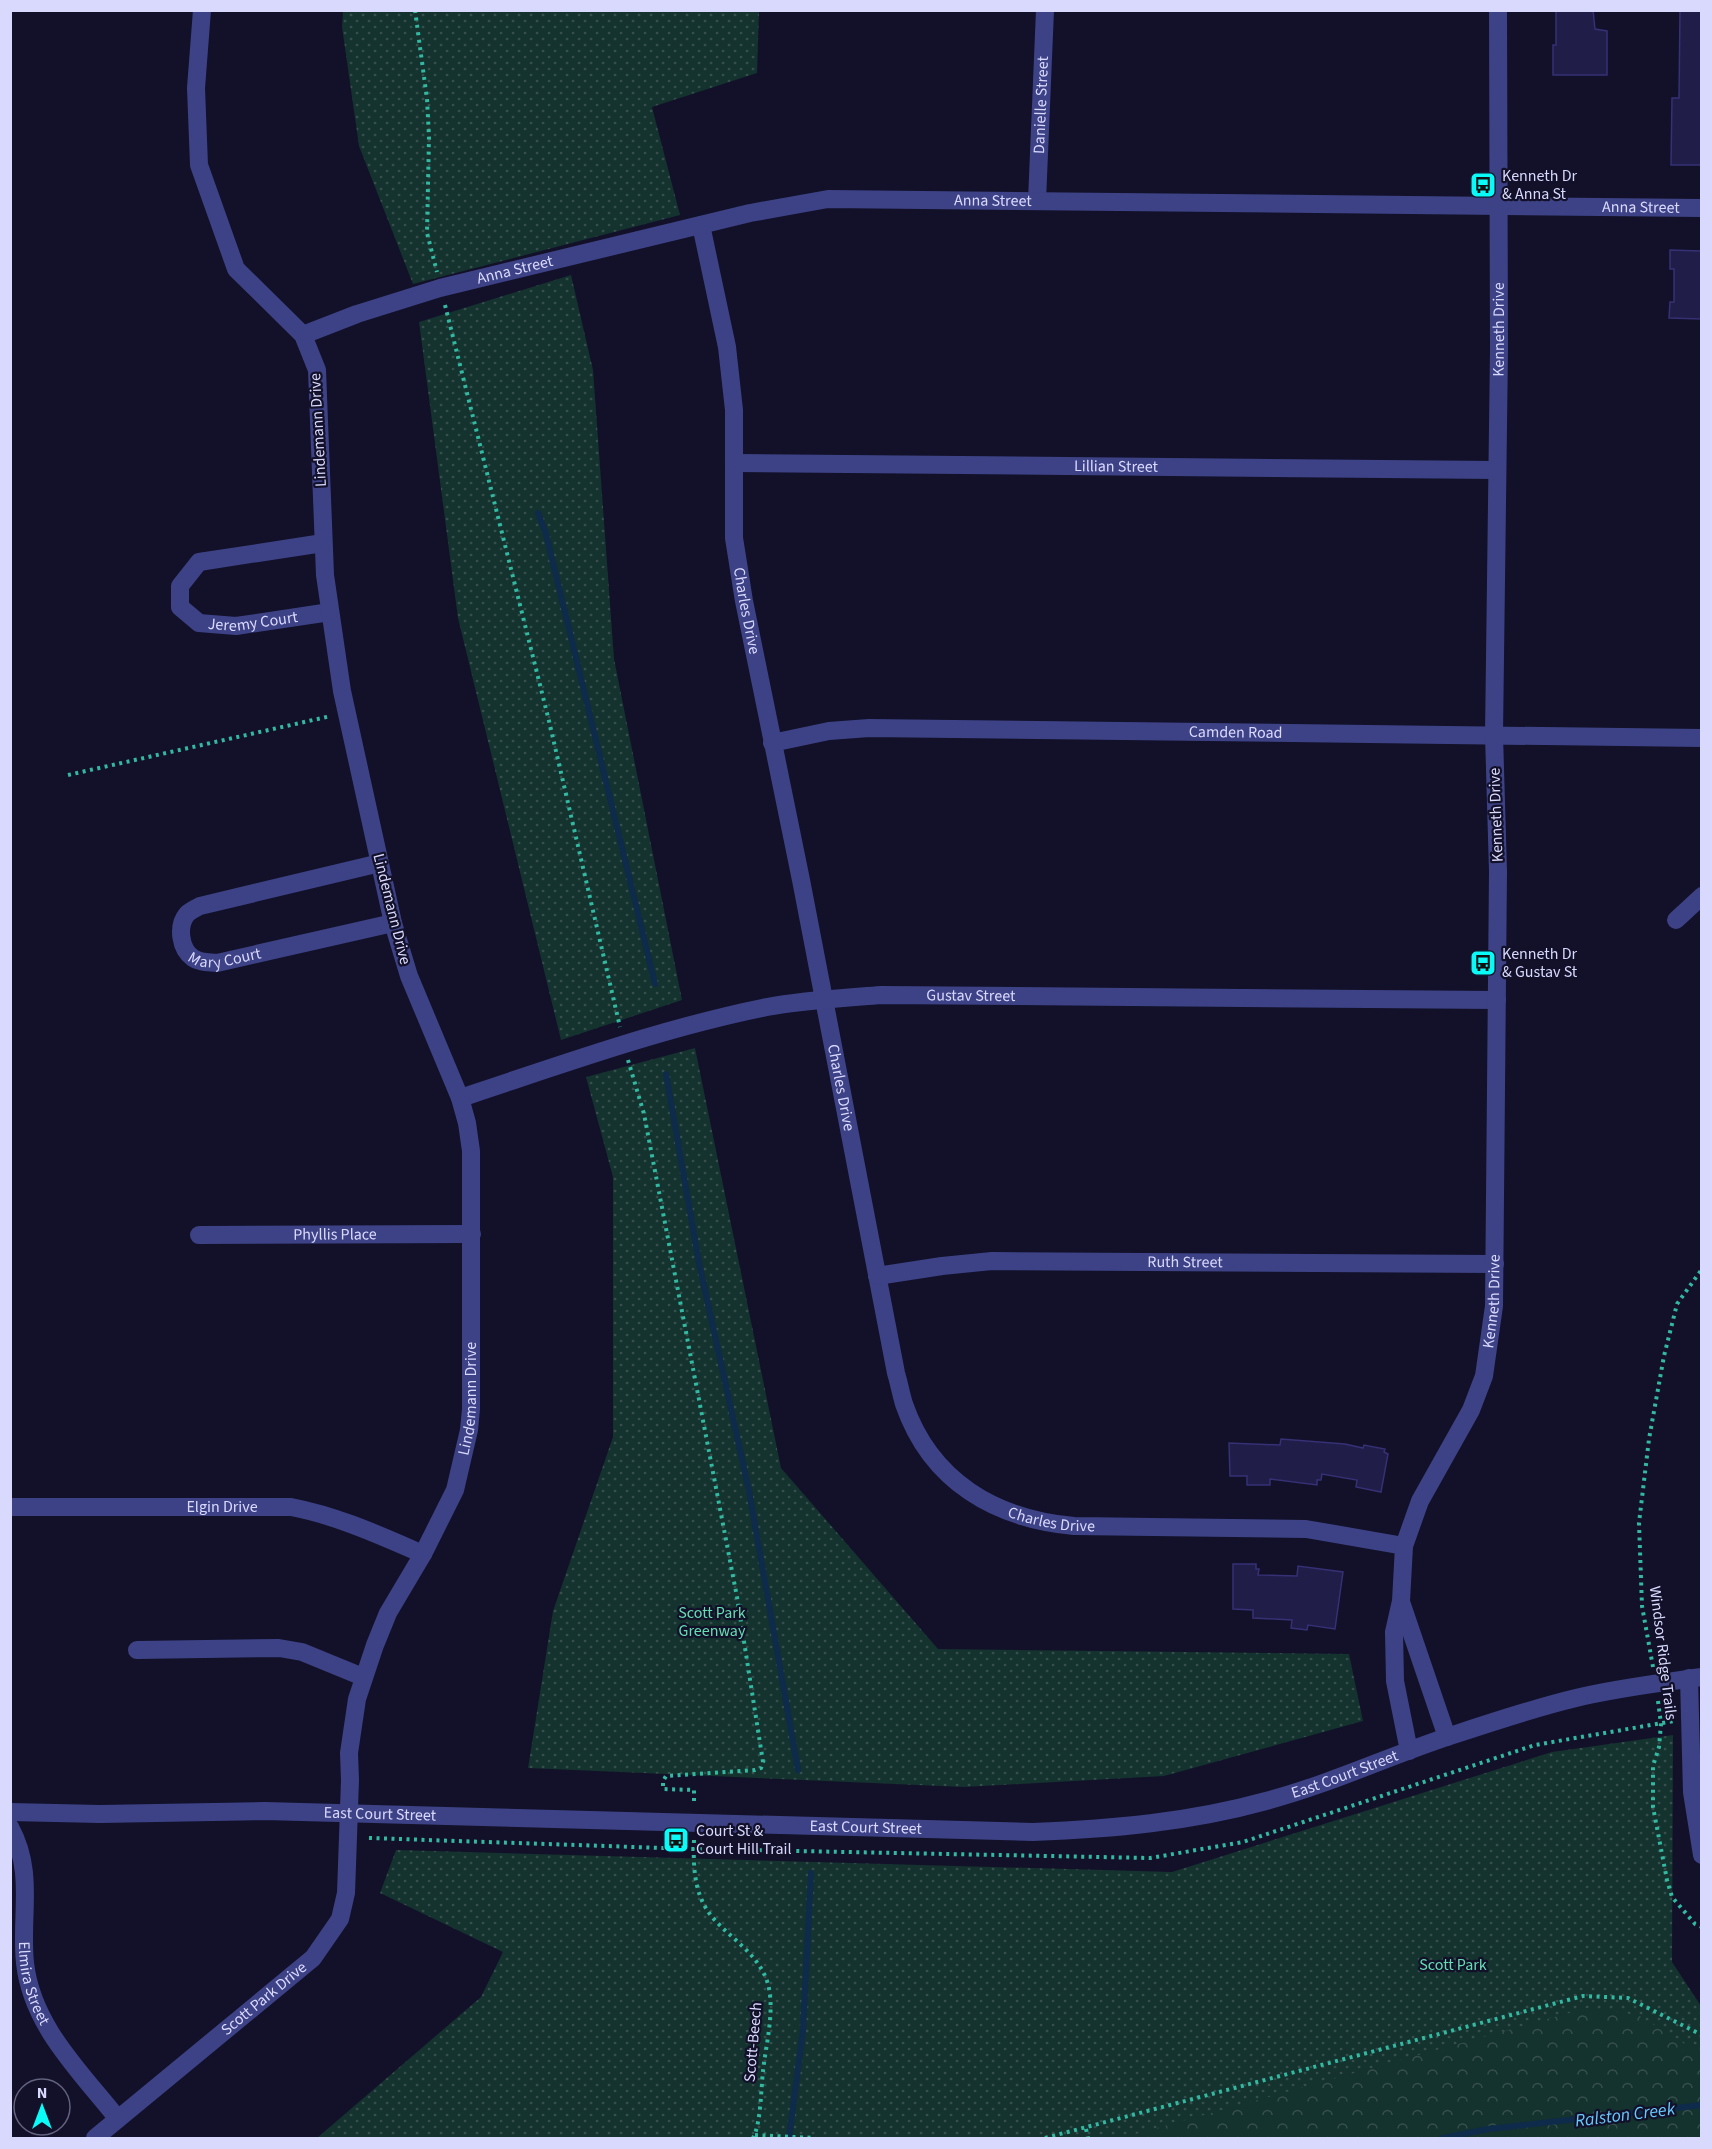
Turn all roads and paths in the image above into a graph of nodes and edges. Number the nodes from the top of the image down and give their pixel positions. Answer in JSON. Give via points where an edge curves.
{"nodes":[{"id":1,"x":202,"y":10,"type":"edge"},
{"id":2,"x":416,"y":10,"type":"edge"},
{"id":3,"x":1045,"y":10,"type":"edge"},
{"id":4,"x":1498,"y":10,"type":"edge"},
{"id":5,"x":1037,"y":201,"type":"junction"},
{"id":6,"x":1499,"y":207,"type":"junction"},
{"id":7,"x":1701,"y":208,"type":"edge"},
{"id":8,"x":701,"y":225,"type":"junction"},
{"id":9,"x":440,"y":288,"type":"junction"},
{"id":10,"x":303,"y":335,"type":"junction"},
{"id":11,"x":735,"y":463,"type":"junction"},
{"id":12,"x":1496,"y":470,"type":"junction"},
{"id":13,"x":324,"y":543,"type":"junction"},
{"id":14,"x":330,"y":612,"type":"junction"},
{"id":15,"x":347,"y":712,"type":"junction"},
{"id":16,"x":1494,"y":735,"type":"junction"},
{"id":17,"x":1701,"y":738,"type":"edge"},
{"id":18,"x":772,"y":743,"type":"junction"},
{"id":19,"x":68,"y":775,"type":"dead end"},
{"id":20,"x":380,"y":863,"type":"junction"},
{"id":21,"x":1701,"y":896,"type":"edge"},
{"id":22,"x":1676,"y":920,"type":"dead end"},
{"id":23,"x":393,"y":923,"type":"junction"},
{"id":24,"x":824,"y":999,"type":"junction"},
{"id":25,"x":1497,"y":1000,"type":"junction"},
{"id":26,"x":624,"y":1045,"type":"junction"},
{"id":27,"x":460,"y":1098,"type":"junction"},
{"id":28,"x":199,"y":1234,"type":"dead end"},
{"id":29,"x":472,"y":1234,"type":"junction"},
{"id":30,"x":1495,"y":1264,"type":"junction"},
{"id":31,"x":1701,"y":1269,"type":"edge"},
{"id":32,"x":877,"y":1276,"type":"junction"},
{"id":33,"x":10,"y":1507,"type":"edge"},
{"id":34,"x":1404,"y":1546,"type":"junction"},
{"id":35,"x":423,"y":1554,"type":"junction"},
{"id":36,"x":1401,"y":1601,"type":"junction"},
{"id":37,"x":137,"y":1650,"type":"dead end"},
{"id":38,"x":363,"y":1677,"type":"junction"},
{"id":39,"x":1695,"y":1678,"type":"edge"},
{"id":40,"x":1655,"y":1684,"type":"junction"},
{"id":41,"x":1447,"y":1737,"type":"junction"},
{"id":42,"x":1409,"y":1751,"type":"junction"},
{"id":43,"x":10,"y":1812,"type":"edge"},
{"id":44,"x":348,"y":1812,"type":"junction"},
{"id":45,"x":1699,"y":1820,"type":"edge"},
{"id":46,"x":688,"y":1822,"type":"junction"},
{"id":47,"x":10,"y":1827,"type":"edge"},
{"id":48,"x":369,"y":1838,"type":"dead end"},
{"id":49,"x":694,"y":1849,"type":"junction"},
{"id":50,"x":1701,"y":1855,"type":"edge"},
{"id":51,"x":1701,"y":1926,"type":"edge"},
{"id":52,"x":1701,"y":2035,"type":"edge"},
{"id":53,"x":118,"y":2119,"type":"junction"},
{"id":54,"x":1086,"y":2129,"type":"junction"},
{"id":55,"x":754,"y":2137,"type":"edge"},
{"id":56,"x":782,"y":2137,"type":"edge"},
{"id":57,"x":805,"y":2138,"type":"edge"},
{"id":58,"x":95,"y":2139,"type":"edge"},
{"id":59,"x":815,"y":2139,"type":"edge"},
{"id":60,"x":1045,"y":2139,"type":"edge"},
{"id":61,"x":1088,"y":2139,"type":"edge"}],
"edges":[{"from":1,"to":10,"type":"street","name":"Lindemann Drive","via":[[196,88],[199,165],[236,269]]},
{"from":2,"to":9,"type":"path","via":[[427,99],[428,233]]},
{"from":3,"to":5,"type":"street","name":"Danielle Street"},
{"from":4,"to":6,"type":"street","name":"Kenneth Drive"},
{"from":5,"to":6,"type":"street","name":"Anna Street"},
{"from":5,"to":8,"type":"street","name":"Anna Street","via":[[828,200]]},
{"from":6,"to":7,"type":"street","name":"Anna Street"},
{"from":6,"to":12,"type":"street","name":"Kenneth Drive"},
{"from":8,"to":9,"type":"street","name":"Anna Street"},
{"from":8,"to":11,"type":"street","name":"Charles Drive","via":[[728,347]]},
{"from":9,"to":10,"type":"street","name":"Anna Street"},
{"from":9,"to":26,"type":"path","via":[[549,722]]},
{"from":10,"to":13,"type":"street","name":"Lindemann Drive","via":[[317,370]]},
{"from":11,"to":12,"type":"street","name":"Lillian Street"},
{"from":11,"to":18,"type":"street","name":"Charles Drive","via":[[734,538]]},
{"from":12,"to":16,"type":"street","name":"Kenneth Drive"},
{"from":13,"to":14,"type":"street","name":"Lindemann Drive"},
{"from":13,"to":14,"type":"street","name":"Jeremy Court","via":[[199,562],[180,586],[180,608],[199,623],[236,626]]},
{"from":14,"to":15,"type":"street","name":"Lindemann Drive"},
{"from":15,"to":19,"type":"path"},
{"from":15,"to":20,"type":"street","name":"Lindemann Drive"},
{"from":16,"to":17,"type":"street","name":"Camden Road"},
{"from":16,"to":18,"type":"street","name":"Camden Road","via":[[869,728]]},
{"from":16,"to":25,"type":"street","name":"Kenneth Drive"},
{"from":18,"to":24,"type":"street","name":"Charles Drive"},
{"from":20,"to":23,"type":"street","name":"Lindemann Drive"},
{"from":20,"to":23,"type":"street","name":"Mary Court","via":[[200,906],[182,922],[181,935],[192,958],[217,963]]},
{"from":21,"to":22,"type":"street"},
{"from":23,"to":27,"type":"street","name":"Lindemann Drive","via":[[413,985]]},
{"from":24,"to":25,"type":"street","name":"Gustav Street","via":[[892,996]]},
{"from":24,"to":26,"type":"street","name":"Gustav Street","via":[[695,1023]]},
{"from":24,"to":32,"type":"street","name":"Charles Drive"},
{"from":25,"to":30,"type":"street","name":"Kenneth Drive"},
{"from":26,"to":27,"type":"street","name":"Gustav Street"},
{"from":26,"to":46,"type":"path","name":"Scott-Beech","via":[[644,1114],[737,1597],[763,1762],[755,1770],[666,1776],[663,1789],[694,1790],[694,1809]]},
{"from":27,"to":29,"type":"street","name":"Lindemann Drive","via":[[471,1151]]},
{"from":28,"to":29,"type":"street","name":"Phyllis Place"},
{"from":29,"to":35,"type":"street","name":"Lindemann Drive","via":[[469,1430],[455,1490]]},
{"from":30,"to":32,"type":"street","name":"Ruth Street","via":[[992,1261]]},
{"from":30,"to":34,"type":"street","name":"Kenneth Drive","via":[[1494,1306],[1484,1376],[1471,1410],[1420,1501]]},
{"from":31,"to":40,"type":"path","name":"Windsor Ridge Trails","via":[[1677,1304],[1664,1356],[1639,1522],[1642,1606]]},
{"from":32,"to":34,"type":"street","name":"Charles Drive","via":[[896,1373],[914,1427],[947,1474],[991,1506],[1044,1523],[1074,1526],[1306,1528]]},
{"from":33,"to":35,"type":"street","name":"Elgin Drive","via":[[291,1507],[350,1521]]},
{"from":34,"to":36,"type":"street","name":"Kenneth Drive"},
{"from":35,"to":38,"type":"street","name":"Lindemann Drive","via":[[388,1613]]},
{"from":36,"to":41,"type":"street","name":"Kenneth Drive"},
{"from":36,"to":42,"type":"street","name":"Kenneth Drive","via":[[1394,1632],[1395,1681]]},
{"from":37,"to":38,"type":"street","via":[[279,1648],[302,1652]]},
{"from":38,"to":44,"type":"street","name":"Lindemann Drive","via":[[352,1724]]},
{"from":39,"to":40,"type":"street","name":"East Court Street"},
{"from":39,"to":45,"type":"street","via":[[1692,1791]]},
{"from":40,"to":41,"type":"street","name":"East Court Street","via":[[1578,1697]]},
{"from":40,"to":51,"type":"path","name":"Windsor Ridge Trails","via":[[1660,1724],[1653,1766],[1654,1818],[1672,1897]]},
{"from":41,"to":42,"type":"street","name":"East Court Street"},
{"from":42,"to":46,"type":"street","name":"East Court Street","via":[[1267,1801],[1151,1824],[1092,1830],[1033,1832]]},
{"from":43,"to":44,"type":"street","name":"East Court Street"},
{"from":44,"to":46,"type":"street","name":"East Court Street"},
{"from":44,"to":53,"type":"street","name":"Scott Park Drive","via":[[346,1893],[340,1919],[328,1938],[313,1958]]},
{"from":45,"to":50,"type":"street"},
{"from":46,"to":49,"type":"path","name":"Scott-Beech"},
{"from":47,"to":53,"type":"street","name":"Elmira Street","via":[[19,1842],[25,1866],[25,1962],[31,1992],[56,2043]]},
{"from":48,"to":49,"type":"path"},
{"from":49,"to":55,"type":"path","name":"Scott-Beech","via":[[693,1869],[703,1901],[712,1917],[751,1954],[768,1984],[770,2015]]},
{"from":52,"to":54,"type":"path","via":[[1628,1998],[1584,1996]]},
{"from":53,"to":58,"type":"street","name":"Scott Park Drive"},
{"from":54,"to":60,"type":"path"},
{"from":54,"to":61,"type":"path"},
{"from":55,"to":56,"type":"path"},
{"from":56,"to":57,"type":"path"},
{"from":57,"to":59,"type":"path"}]}
